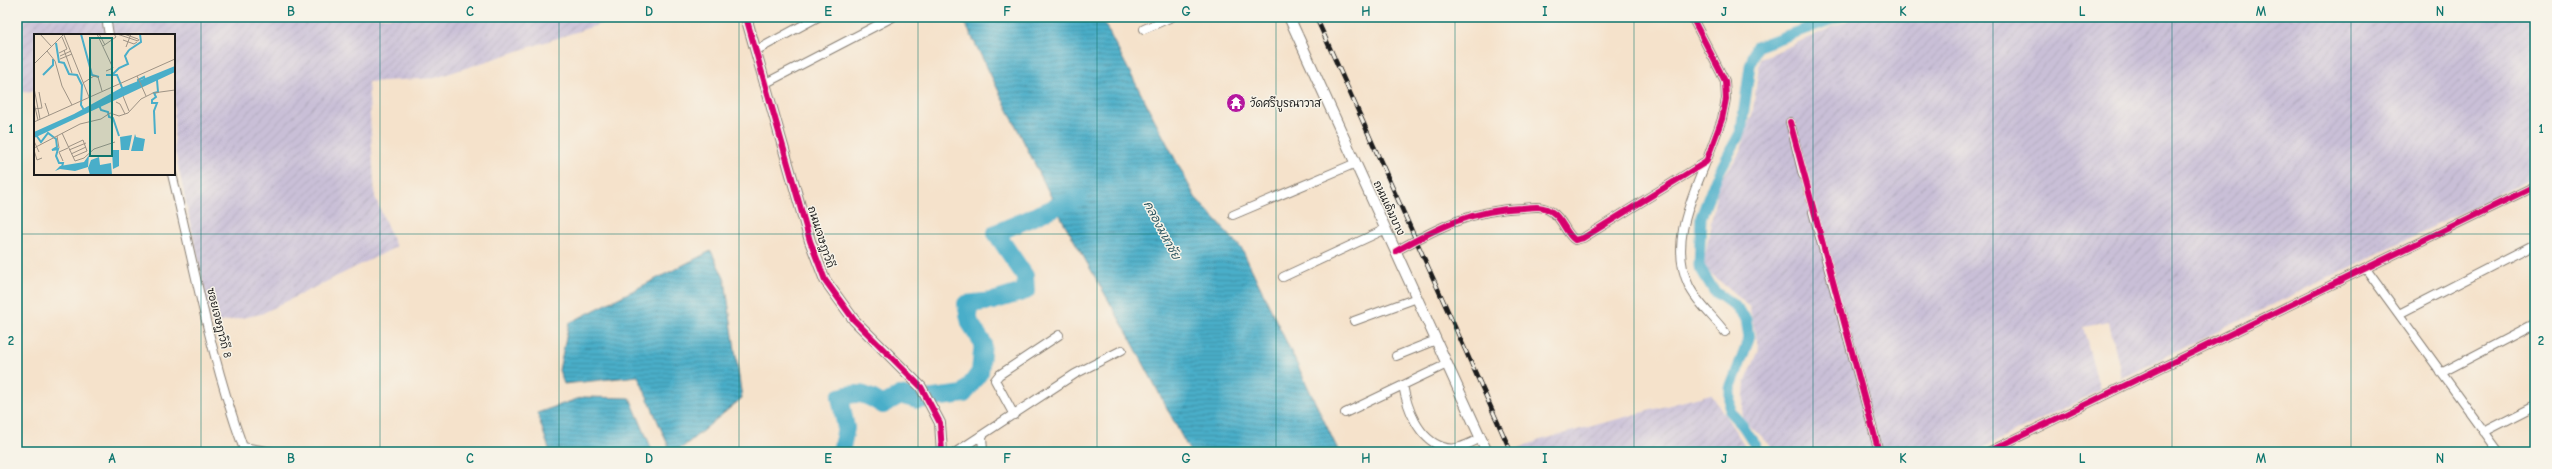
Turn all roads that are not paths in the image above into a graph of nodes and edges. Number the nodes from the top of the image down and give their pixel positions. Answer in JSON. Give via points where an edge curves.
{"nodes":[{"id":1,"x":106,"y":17,"type":"edge"},
{"id":2,"x":746,"y":17,"type":"edge"},
{"id":3,"x":818,"y":17,"type":"edge"},
{"id":4,"x":892,"y":17,"type":"edge"},
{"id":5,"x":1172,"y":17,"type":"edge"},
{"id":6,"x":1289,"y":17,"type":"edge"},
{"id":7,"x":1692,"y":17,"type":"edge"},
{"id":8,"x":1144,"y":29,"type":"dead end"},
{"id":9,"x":109,"y":34,"type":"edge"},
{"id":10,"x":755,"y":51,"type":"junction"},
{"id":11,"x":764,"y":84,"type":"junction"},
{"id":12,"x":1790,"y":122,"type":"dead end"},
{"id":13,"x":1706,"y":162,"type":"junction"},
{"id":14,"x":1356,"y":163,"type":"junction"},
{"id":15,"x":172,"y":175,"type":"edge"},
{"id":16,"x":1803,"y":175,"type":"tunnel mouth"},
{"id":17,"x":2535,"y":186,"type":"edge"},
{"id":18,"x":1813,"y":212,"type":"tunnel mouth"},
{"id":19,"x":1233,"y":215,"type":"dead end"},
{"id":20,"x":1386,"y":229,"type":"junction"},
{"id":21,"x":2535,"y":244,"type":"edge"},
{"id":22,"x":1396,"y":252,"type":"junction"},
{"id":23,"x":2366,"y":269,"type":"junction"},
{"id":24,"x":1283,"y":278,"type":"dead end"},
{"id":25,"x":1836,"y":296,"type":"tunnel mouth"},
{"id":26,"x":1417,"y":298,"type":"junction"},
{"id":27,"x":1840,"y":309,"type":"tunnel mouth"},
{"id":28,"x":2398,"y":314,"type":"junction"},
{"id":29,"x":1354,"y":321,"type":"dead end"},
{"id":30,"x":2535,"y":324,"type":"edge"},
{"id":31,"x":1724,"y":332,"type":"dead end"},
{"id":32,"x":1059,"y":335,"type":"dead end"},
{"id":33,"x":1436,"y":340,"type":"junction"},
{"id":34,"x":1122,"y":350,"type":"dead end"},
{"id":35,"x":1396,"y":356,"type":"dead end"},
{"id":36,"x":1448,"y":364,"type":"junction"},
{"id":37,"x":2441,"y":373,"type":"junction"},
{"id":38,"x":1403,"y":385,"type":"junction"},
{"id":39,"x":2535,"y":406,"type":"edge"},
{"id":40,"x":1345,"y":413,"type":"dead end"},
{"id":41,"x":1014,"y":415,"type":"junction"},
{"id":42,"x":2484,"y":432,"type":"junction"},
{"id":43,"x":982,"y":436,"type":"junction"},
{"id":44,"x":1481,"y":438,"type":"junction"},
{"id":45,"x":273,"y":452,"type":"edge"},
{"id":46,"x":942,"y":452,"type":"edge"},
{"id":47,"x":956,"y":452,"type":"edge"},
{"id":48,"x":983,"y":452,"type":"edge"},
{"id":49,"x":1487,"y":452,"type":"edge"},
{"id":50,"x":1879,"y":452,"type":"edge"},
{"id":51,"x":1988,"y":452,"type":"edge"},
{"id":52,"x":2499,"y":452,"type":"edge"}],
"edges":[{"from":1,"to":9,"type":"street"},
{"from":2,"to":10,"type":"street","name":"ถนนเจษฎาวิถี"},
{"from":3,"to":10,"type":"street"},
{"from":4,"to":11,"type":"street"},
{"from":5,"to":8,"type":"street"},
{"from":6,"to":14,"type":"street","name":"ถนนเดิมบาง"},
{"from":7,"to":13,"type":"street","via":[[1725,81],[1726,99],[1722,119]]},
{"from":10,"to":11,"type":"street","name":"ถนนเจษฎาวิถี"},
{"from":11,"to":46,"type":"street","name":"ถนนเจษฎาวิถี","via":[[777,120],[810,241],[825,280],[854,320],[925,393],[936,412],[942,436]]},
{"from":12,"to":16,"type":"street"},
{"from":13,"to":22,"type":"street","via":[[1583,238],[1575,240],[1568,236],[1560,220],[1552,212],[1541,207],[1503,209],[1486,211],[1455,221]]},
{"from":13,"to":31,"type":"street","via":[[1684,221],[1681,244],[1683,266],[1689,286]]},
{"from":14,"to":19,"type":"street"},
{"from":14,"to":20,"type":"street","name":"ถนนเดิมบาง"},
{"from":15,"to":45,"type":"street","name":"ซอยเจษฎาวิถี 8","via":[[206,320],[238,434],[243,447]]},
{"from":17,"to":23,"type":"street"},
{"from":18,"to":25,"type":"street"},
{"from":20,"to":22,"type":"street","name":"ถนนเดิมบาง"},
{"from":20,"to":24,"type":"street"},
{"from":21,"to":28,"type":"street"},
{"from":22,"to":26,"type":"street","name":"ถนนเดิมบาง"},
{"from":23,"to":28,"type":"street"},
{"from":23,"to":51,"type":"street"},
{"from":26,"to":29,"type":"street"},
{"from":26,"to":33,"type":"street","name":"ถนนเดิมบาง"},
{"from":27,"to":50,"type":"street"},
{"from":28,"to":37,"type":"street"},
{"from":30,"to":37,"type":"street"},
{"from":32,"to":41,"type":"street","via":[[999,374],[995,380]]},
{"from":33,"to":35,"type":"street"},
{"from":33,"to":36,"type":"street","name":"ถนนเดิมบาง"},
{"from":34,"to":41,"type":"street","via":[[1075,374]]},
{"from":36,"to":38,"type":"street"},
{"from":36,"to":44,"type":"street","name":"ถนนเดิมบาง"},
{"from":37,"to":42,"type":"street"},
{"from":38,"to":40,"type":"street"},
{"from":38,"to":44,"type":"street","via":[[1406,401],[1419,429],[1430,439],[1443,447],[1454,448]]},
{"from":39,"to":42,"type":"street"},
{"from":41,"to":43,"type":"street"},
{"from":42,"to":52,"type":"street"},
{"from":43,"to":47,"type":"street"},
{"from":43,"to":48,"type":"street"},
{"from":44,"to":49,"type":"street","name":"ถนนเดิมบาง"}]}
